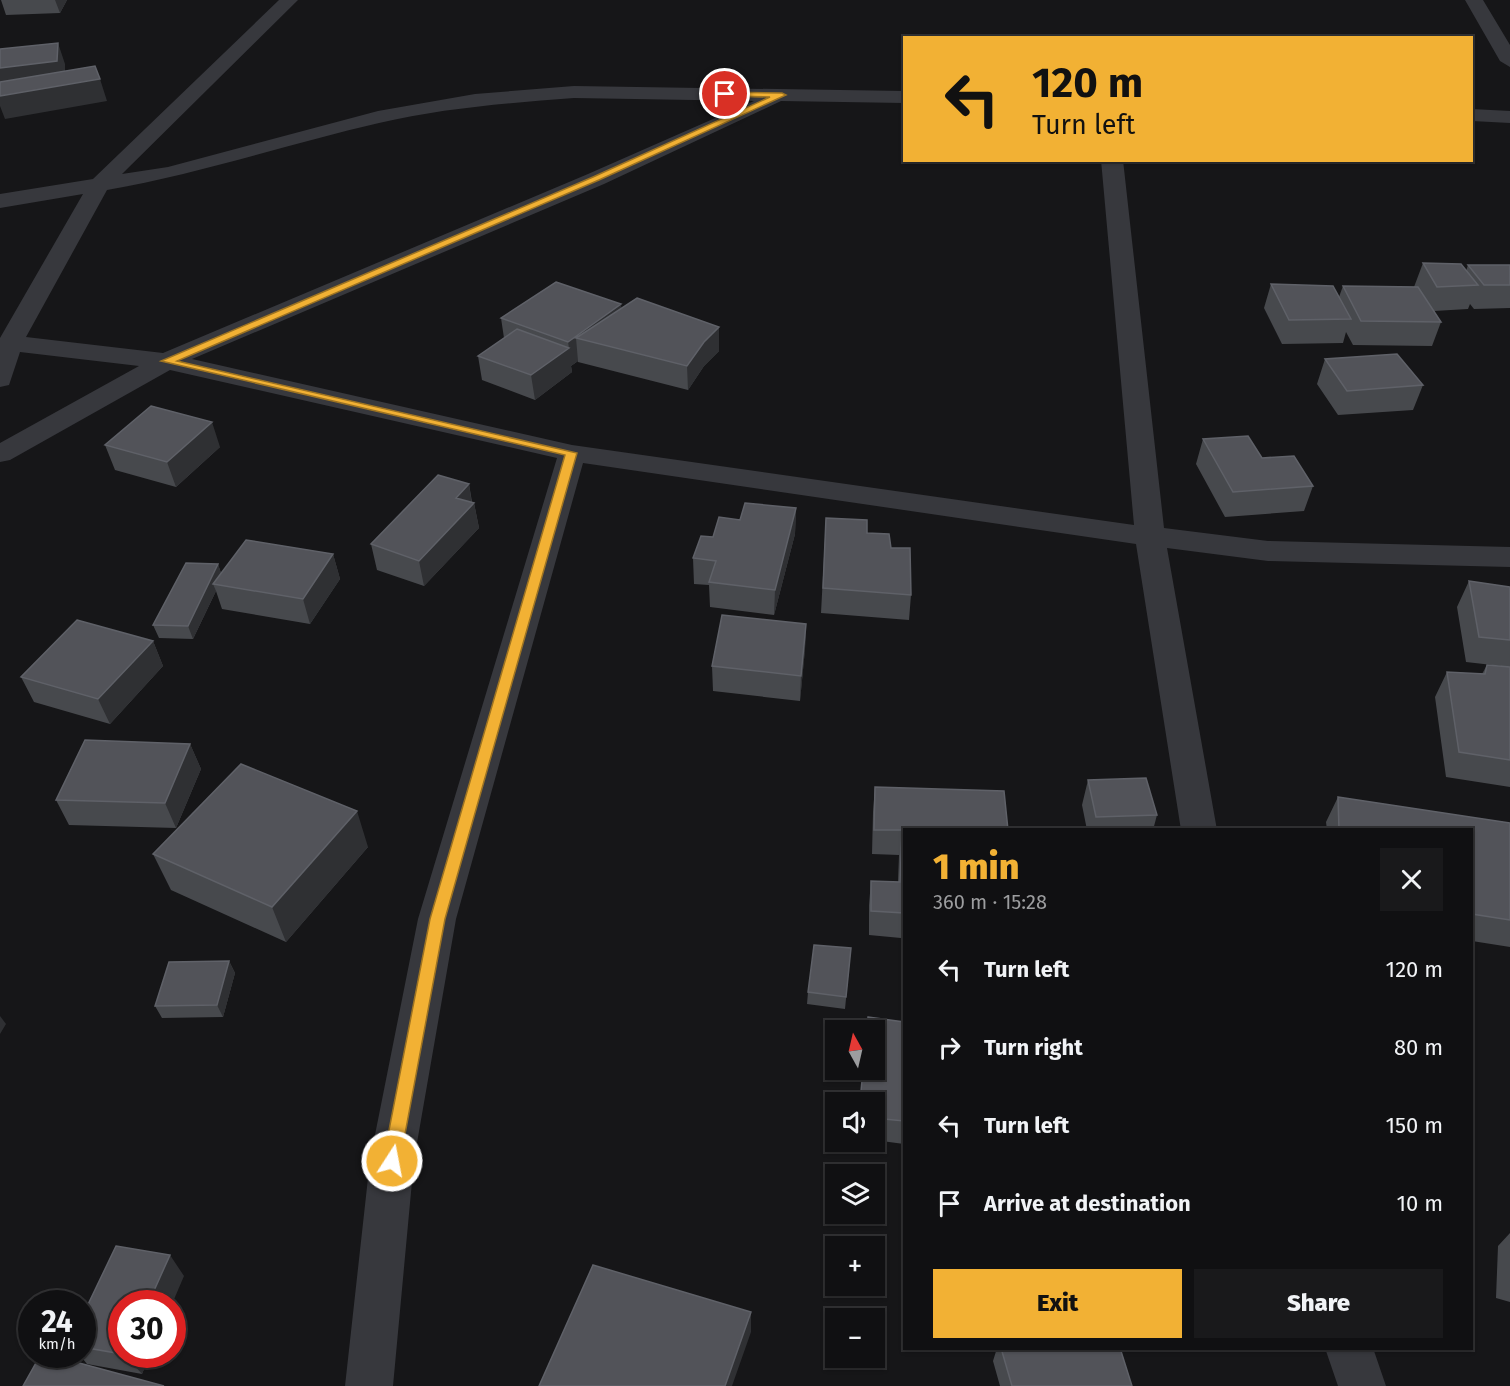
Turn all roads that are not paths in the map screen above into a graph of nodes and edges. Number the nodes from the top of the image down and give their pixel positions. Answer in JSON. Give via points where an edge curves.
{"nodes":[{"id":1,"x":289,"y":0,"type":"edge"},
{"id":2,"x":1474,"y":0,"type":"edge"},
{"id":3,"x":1510,"y":61,"type":"edge"},
{"id":4,"x":782,"y":95,"type":"junction"},
{"id":5,"x":903,"y":98,"type":"edge"},
{"id":6,"x":1473,"y":116,"type":"edge"},
{"id":7,"x":1510,"y":117,"type":"edge"},
{"id":8,"x":1112,"y":162,"type":"edge"},
{"id":9,"x":99,"y":185,"type":"junction"},
{"id":10,"x":0,"y":201,"type":"edge"},
{"id":11,"x":10,"y":343,"type":"junction"},
{"id":12,"x":166,"y":361,"type":"junction"},
{"id":13,"x":0,"y":380,"type":"edge"},
{"id":14,"x":572,"y":453,"type":"junction"},
{"id":15,"x":0,"y":454,"type":"edge"},
{"id":16,"x":1150,"y":536,"type":"junction"},
{"id":17,"x":1510,"y":557,"type":"edge"},
{"id":18,"x":1199,"y":828,"type":"edge"},
{"id":19,"x":1350,"y":1350,"type":"edge"},
{"id":20,"x":369,"y":1386,"type":"edge"},
{"id":21,"x":1362,"y":1386,"type":"edge"}],
"edges":[{"from":1,"to":9,"type":"street"},
{"from":2,"to":3,"type":"street"},
{"from":4,"to":5,"type":"street"},
{"from":4,"to":9,"type":"street","via":[[574,92],[476,100],[378,117],[169,173]]},
{"from":4,"to":12,"type":"street"},
{"from":6,"to":7,"type":"street"},
{"from":8,"to":16,"type":"street"},
{"from":9,"to":10,"type":"street"},
{"from":9,"to":11,"type":"street"},
{"from":11,"to":12,"type":"street"},
{"from":11,"to":13,"type":"street"},
{"from":12,"to":14,"type":"street"},
{"from":12,"to":15,"type":"street"},
{"from":14,"to":16,"type":"street"},
{"from":14,"to":20,"type":"street","via":[[437,919],[392,1161]]},
{"from":16,"to":17,"type":"street","via":[[1268,551]]},
{"from":16,"to":18,"type":"street"},
{"from":19,"to":21,"type":"street"}]}
